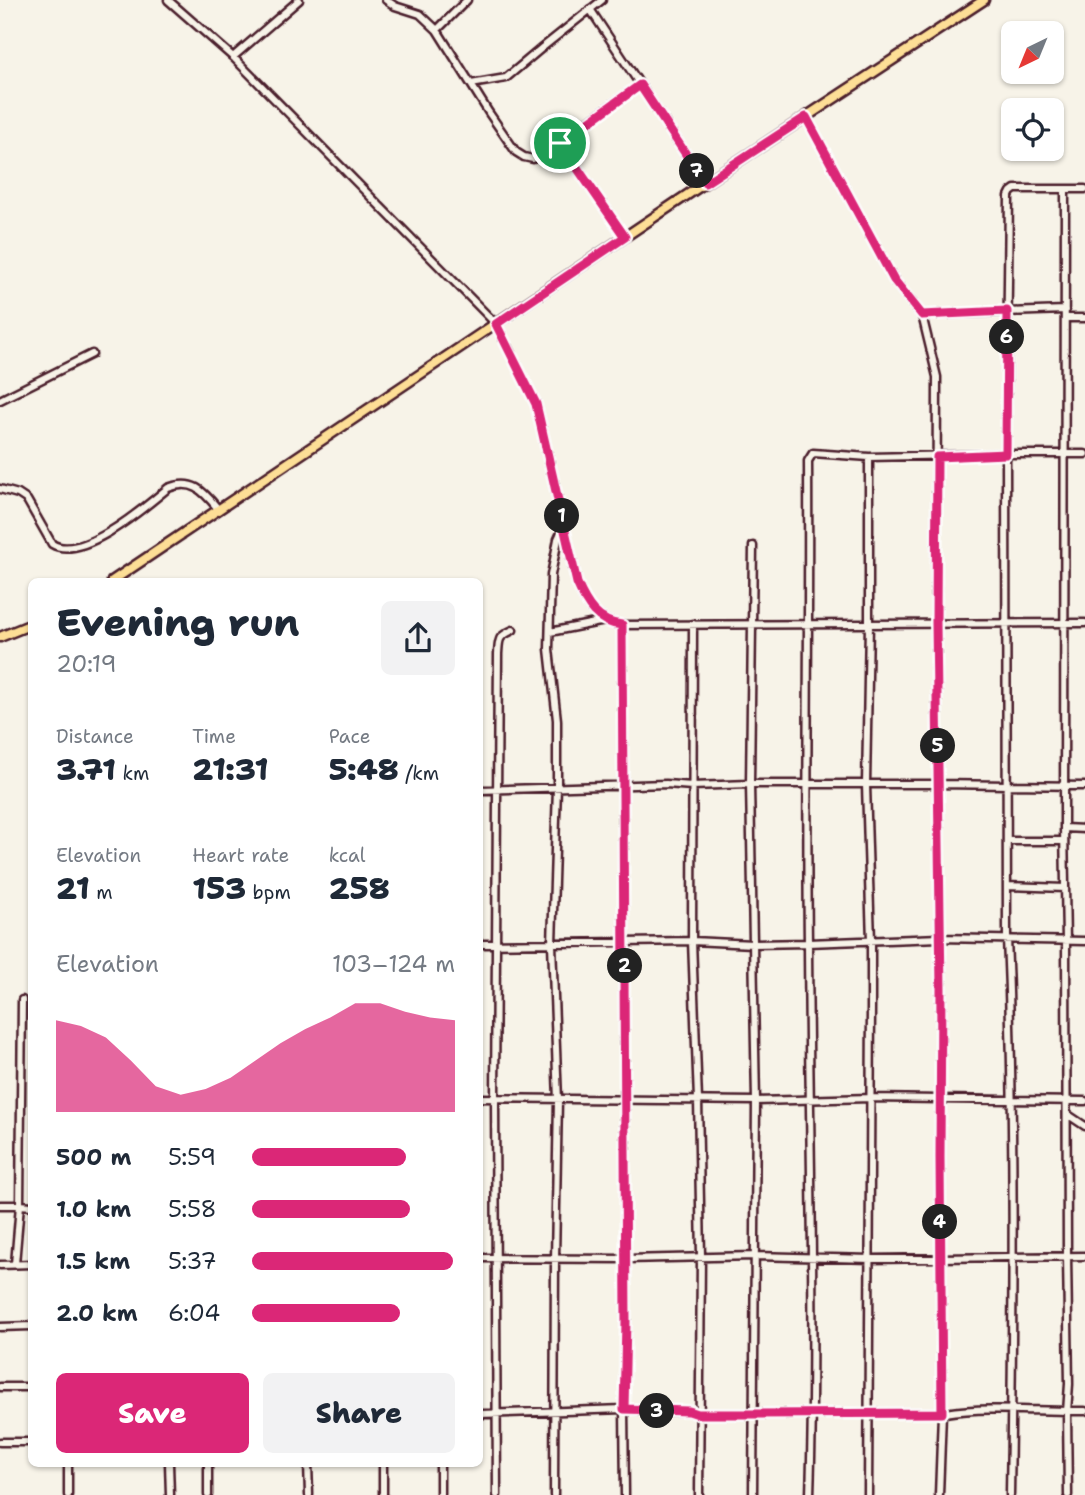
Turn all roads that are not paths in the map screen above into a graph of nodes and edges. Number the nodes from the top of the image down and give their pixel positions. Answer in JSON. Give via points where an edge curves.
{"nodes":[{"id":1,"x":168,"y":0,"type":"edge"},
{"id":2,"x":299,"y":0,"type":"edge"},
{"id":3,"x":386,"y":0,"type":"edge"},
{"id":4,"x":467,"y":0,"type":"edge"},
{"id":5,"x":603,"y":0,"type":"edge"},
{"id":6,"x":984,"y":0,"type":"edge"},
{"id":7,"x":590,"y":9,"type":"junction"},
{"id":8,"x":437,"y":30,"type":"junction"},
{"id":9,"x":233,"y":57,"type":"junction"},
{"id":10,"x":471,"y":84,"type":"junction"},
{"id":11,"x":640,"y":85,"type":"junction"},
{"id":12,"x":806,"y":117,"type":"junction"},
{"id":13,"x":560,"y":143,"type":"junction"},
{"id":14,"x":705,"y":183,"type":"junction"},
{"id":15,"x":1065,"y":188,"type":"junction"},
{"id":16,"x":1085,"y":189,"type":"edge"},
{"id":17,"x":625,"y":237,"type":"junction"},
{"id":18,"x":1065,"y":310,"type":"junction"},
{"id":19,"x":1007,"y":311,"type":"junction"},
{"id":20,"x":922,"y":315,"type":"junction"},
{"id":21,"x":1065,"y":318,"type":"junction"},
{"id":22,"x":1085,"y":318,"type":"edge"},
{"id":23,"x":496,"y":324,"type":"junction"},
{"id":24,"x":92,"y":354,"type":"dead end"},
{"id":25,"x":0,"y":400,"type":"edge"},
{"id":26,"x":1006,"y":454,"type":"junction"},
{"id":27,"x":1065,"y":454,"type":"junction"},
{"id":28,"x":1085,"y":454,"type":"edge"},
{"id":29,"x":869,"y":457,"type":"junction"},
{"id":30,"x":937,"y":457,"type":"junction"},
{"id":31,"x":0,"y":489,"type":"edge"},
{"id":32,"x":219,"y":510,"type":"junction"},
{"id":33,"x":564,"y":526,"type":"junction"},
{"id":34,"x":753,"y":546,"type":"dead end"},
{"id":35,"x":117,"y":578,"type":"edge"},
{"id":36,"x":606,"y":621,"type":"junction"},
{"id":37,"x":936,"y":623,"type":"junction"},
{"id":38,"x":1007,"y":623,"type":"junction"},
{"id":39,"x":1063,"y":623,"type":"junction"},
{"id":40,"x":1085,"y":623,"type":"edge"},
{"id":41,"x":693,"y":624,"type":"junction"},
{"id":42,"x":751,"y":624,"type":"junction"},
{"id":43,"x":809,"y":624,"type":"junction"},
{"id":44,"x":869,"y":624,"type":"junction"},
{"id":45,"x":622,"y":625,"type":"junction"},
{"id":46,"x":28,"y":626,"type":"edge"},
{"id":47,"x":513,"y":630,"type":"dead end"},
{"id":48,"x":550,"y":632,"type":"junction"},
{"id":49,"x":0,"y":637,"type":"edge"},
{"id":50,"x":750,"y":784,"type":"junction"},
{"id":51,"x":939,"y":784,"type":"junction"},
{"id":52,"x":624,"y":785,"type":"junction"},
{"id":53,"x":808,"y":785,"type":"junction"},
{"id":54,"x":866,"y":785,"type":"junction"},
{"id":55,"x":1007,"y":785,"type":"junction"},
{"id":56,"x":692,"y":786,"type":"junction"},
{"id":57,"x":1064,"y":786,"type":"junction"},
{"id":58,"x":1085,"y":786,"type":"edge"},
{"id":59,"x":557,"y":787,"type":"junction"},
{"id":60,"x":496,"y":789,"type":"junction"},
{"id":61,"x":483,"y":790,"type":"edge"},
{"id":62,"x":1063,"y":828,"type":"junction"},
{"id":63,"x":1085,"y":829,"type":"edge"},
{"id":64,"x":1008,"y":841,"type":"junction"},
{"id":65,"x":1064,"y":841,"type":"junction"},
{"id":66,"x":1007,"y":886,"type":"junction"},
{"id":67,"x":1065,"y":888,"type":"junction"},
{"id":68,"x":940,"y":938,"type":"junction"},
{"id":69,"x":1007,"y":939,"type":"junction"},
{"id":70,"x":625,"y":941,"type":"junction"},
{"id":71,"x":692,"y":941,"type":"junction"},
{"id":72,"x":871,"y":941,"type":"junction"},
{"id":73,"x":1066,"y":941,"type":"junction"},
{"id":74,"x":1085,"y":941,"type":"edge"},
{"id":75,"x":807,"y":943,"type":"junction"},
{"id":76,"x":483,"y":944,"type":"edge"},
{"id":77,"x":496,"y":944,"type":"junction"},
{"id":78,"x":552,"y":944,"type":"junction"},
{"id":79,"x":753,"y":944,"type":"junction"},
{"id":80,"x":22,"y":1000,"type":"dead end"},
{"id":81,"x":483,"y":1098,"type":"edge"},
{"id":82,"x":495,"y":1098,"type":"junction"},
{"id":83,"x":871,"y":1098,"type":"junction"},
{"id":84,"x":625,"y":1099,"type":"junction"},
{"id":85,"x":558,"y":1100,"type":"junction"},
{"id":86,"x":698,"y":1100,"type":"junction"},
{"id":87,"x":810,"y":1100,"type":"junction"},
{"id":88,"x":940,"y":1100,"type":"junction"},
{"id":89,"x":756,"y":1101,"type":"junction"},
{"id":90,"x":1011,"y":1101,"type":"junction"},
{"id":91,"x":1068,"y":1101,"type":"junction"},
{"id":92,"x":1085,"y":1101,"type":"edge"},
{"id":93,"x":1068,"y":1114,"type":"junction"},
{"id":94,"x":1085,"y":1126,"type":"edge"},
{"id":95,"x":0,"y":1205,"type":"edge"},
{"id":96,"x":20,"y":1205,"type":"junction"},
{"id":97,"x":28,"y":1206,"type":"edge"},
{"id":98,"x":701,"y":1256,"type":"junction"},
{"id":99,"x":755,"y":1256,"type":"junction"},
{"id":100,"x":1067,"y":1256,"type":"junction"},
{"id":101,"x":1085,"y":1256,"type":"edge"},
{"id":102,"x":1013,"y":1257,"type":"junction"},
{"id":103,"x":483,"y":1258,"type":"edge"},
{"id":104,"x":813,"y":1258,"type":"junction"},
{"id":105,"x":496,"y":1259,"type":"junction"},
{"id":106,"x":555,"y":1259,"type":"junction"},
{"id":107,"x":625,"y":1259,"type":"junction"},
{"id":108,"x":871,"y":1259,"type":"junction"},
{"id":109,"x":941,"y":1259,"type":"junction"},
{"id":110,"x":15,"y":1264,"type":"junction"},
{"id":111,"x":28,"y":1264,"type":"edge"},
{"id":112,"x":0,"y":1265,"type":"edge"},
{"id":113,"x":28,"y":1326,"type":"edge"},
{"id":114,"x":0,"y":1327,"type":"edge"},
{"id":115,"x":0,"y":1387,"type":"edge"},
{"id":116,"x":28,"y":1387,"type":"edge"},
{"id":117,"x":624,"y":1409,"type":"junction"},
{"id":118,"x":1012,"y":1410,"type":"junction"},
{"id":119,"x":555,"y":1411,"type":"junction"},
{"id":120,"x":1085,"y":1411,"type":"edge"},
{"id":121,"x":1067,"y":1412,"type":"junction"},
{"id":122,"x":813,"y":1413,"type":"junction"},
{"id":123,"x":870,"y":1413,"type":"junction"},
{"id":124,"x":942,"y":1413,"type":"junction"},
{"id":125,"x":483,"y":1414,"type":"edge"},
{"id":126,"x":498,"y":1414,"type":"junction"},
{"id":127,"x":698,"y":1414,"type":"junction"},
{"id":128,"x":753,"y":1414,"type":"junction"},
{"id":129,"x":0,"y":1442,"type":"edge"},
{"id":130,"x":28,"y":1442,"type":"edge"},
{"id":131,"x":68,"y":1467,"type":"edge"},
{"id":132,"x":169,"y":1467,"type":"edge"},
{"id":133,"x":208,"y":1467,"type":"edge"},
{"id":134,"x":308,"y":1467,"type":"edge"},
{"id":135,"x":383,"y":1467,"type":"edge"},
{"id":136,"x":440,"y":1467,"type":"edge"},
{"id":137,"x":68,"y":1495,"type":"edge"},
{"id":138,"x":170,"y":1495,"type":"edge"},
{"id":139,"x":208,"y":1495,"type":"edge"},
{"id":140,"x":309,"y":1495,"type":"edge"},
{"id":141,"x":383,"y":1495,"type":"edge"},
{"id":142,"x":440,"y":1495,"type":"edge"},
{"id":143,"x":497,"y":1495,"type":"edge"},
{"id":144,"x":554,"y":1495,"type":"edge"},
{"id":145,"x":625,"y":1495,"type":"edge"},
{"id":146,"x":699,"y":1495,"type":"edge"},
{"id":147,"x":753,"y":1495,"type":"edge"},
{"id":148,"x":810,"y":1495,"type":"edge"},
{"id":149,"x":868,"y":1495,"type":"edge"},
{"id":150,"x":939,"y":1495,"type":"edge"},
{"id":151,"x":1010,"y":1495,"type":"edge"},
{"id":152,"x":1068,"y":1495,"type":"edge"}],
"edges":[{"from":1,"to":9,"type":"street"},
{"from":2,"to":9,"type":"street"},
{"from":3,"to":8,"type":"street","via":[[420,14]]},
{"from":4,"to":8,"type":"street"},
{"from":5,"to":7,"type":"street"},
{"from":6,"to":12,"type":"main road"},
{"from":7,"to":10,"type":"street","via":[[506,78]]},
{"from":7,"to":11,"type":"street"},
{"from":8,"to":10,"type":"street"},
{"from":9,"to":23,"type":"street"},
{"from":10,"to":13,"type":"street","via":[[524,158],[533,159]]},
{"from":11,"to":13,"type":"street"},
{"from":11,"to":14,"type":"street"},
{"from":12,"to":14,"type":"main road"},
{"from":12,"to":20,"type":"street","via":[[894,280]]},
{"from":13,"to":17,"type":"street"},
{"from":14,"to":17,"type":"main road"},
{"from":15,"to":16,"type":"street"},
{"from":15,"to":18,"type":"street"},
{"from":15,"to":19,"type":"street","via":[[1015,189],[1009,196]]},
{"from":17,"to":23,"type":"main road"},
{"from":18,"to":19,"type":"street"},
{"from":18,"to":21,"type":"street"},
{"from":19,"to":20,"type":"street"},
{"from":19,"to":26,"type":"street"},
{"from":20,"to":30,"type":"street","via":[[937,377]]},
{"from":21,"to":22,"type":"street"},
{"from":21,"to":27,"type":"street"},
{"from":23,"to":32,"type":"main road"},
{"from":23,"to":33,"type":"street","via":[[536,404]]},
{"from":24,"to":25,"type":"street"},
{"from":26,"to":27,"type":"street"},
{"from":26,"to":30,"type":"street"},
{"from":26,"to":38,"type":"street"},
{"from":27,"to":28,"type":"street"},
{"from":27,"to":39,"type":"street"},
{"from":29,"to":30,"type":"street"},
{"from":29,"to":43,"type":"street","via":[[813,453],[808,461]]},
{"from":29,"to":44,"type":"street"},
{"from":30,"to":37,"type":"street"},
{"from":31,"to":32,"type":"street","via":[[27,500],[52,544],[62,548],[114,530],[175,485],[202,490]]},
{"from":32,"to":35,"type":"main road"},
{"from":33,"to":36,"type":"street","via":[[584,599]]},
{"from":33,"to":48,"type":"street","via":[[551,575]]},
{"from":34,"to":42,"type":"street"},
{"from":36,"to":45,"type":"street"},
{"from":36,"to":48,"type":"street"},
{"from":37,"to":38,"type":"street"},
{"from":37,"to":44,"type":"street"},
{"from":37,"to":51,"type":"street"},
{"from":38,"to":39,"type":"street"},
{"from":38,"to":55,"type":"street"},
{"from":39,"to":40,"type":"street"},
{"from":39,"to":57,"type":"street"},
{"from":41,"to":42,"type":"street"},
{"from":41,"to":45,"type":"street"},
{"from":41,"to":56,"type":"street"},
{"from":42,"to":43,"type":"street"},
{"from":42,"to":50,"type":"street"},
{"from":43,"to":44,"type":"street"},
{"from":43,"to":53,"type":"street"},
{"from":44,"to":54,"type":"street"},
{"from":45,"to":52,"type":"street"},
{"from":46,"to":49,"type":"main road"},
{"from":47,"to":60,"type":"street","via":[[499,639]]},
{"from":48,"to":59,"type":"street"},
{"from":50,"to":53,"type":"street"},
{"from":50,"to":56,"type":"street"},
{"from":50,"to":79,"type":"street"},
{"from":51,"to":54,"type":"street"},
{"from":51,"to":55,"type":"street"},
{"from":51,"to":68,"type":"street"},
{"from":52,"to":56,"type":"street"},
{"from":52,"to":59,"type":"street"},
{"from":52,"to":70,"type":"street"},
{"from":53,"to":54,"type":"street"},
{"from":53,"to":75,"type":"street"},
{"from":54,"to":72,"type":"street"},
{"from":55,"to":57,"type":"street"},
{"from":55,"to":64,"type":"street"},
{"from":56,"to":71,"type":"street"},
{"from":57,"to":58,"type":"street"},
{"from":57,"to":62,"type":"street"},
{"from":59,"to":60,"type":"street"},
{"from":59,"to":78,"type":"street"},
{"from":60,"to":61,"type":"street"},
{"from":60,"to":77,"type":"street"},
{"from":62,"to":63,"type":"street"},
{"from":62,"to":65,"type":"street"},
{"from":64,"to":65,"type":"street"},
{"from":64,"to":66,"type":"street"},
{"from":65,"to":67,"type":"street"},
{"from":66,"to":67,"type":"street"},
{"from":66,"to":69,"type":"street"},
{"from":67,"to":73,"type":"street"},
{"from":68,"to":69,"type":"street"},
{"from":68,"to":72,"type":"street"},
{"from":68,"to":88,"type":"street"},
{"from":69,"to":73,"type":"street"},
{"from":69,"to":90,"type":"street"},
{"from":70,"to":71,"type":"street"},
{"from":70,"to":78,"type":"street"},
{"from":70,"to":84,"type":"street"},
{"from":71,"to":79,"type":"street"},
{"from":71,"to":86,"type":"street"},
{"from":72,"to":75,"type":"street"},
{"from":72,"to":83,"type":"street"},
{"from":73,"to":74,"type":"street"},
{"from":73,"to":91,"type":"street"},
{"from":75,"to":79,"type":"street"},
{"from":75,"to":87,"type":"street"},
{"from":76,"to":77,"type":"street"},
{"from":77,"to":78,"type":"street"},
{"from":77,"to":82,"type":"street"},
{"from":78,"to":85,"type":"street"},
{"from":79,"to":89,"type":"street"},
{"from":80,"to":96,"type":"street"},
{"from":81,"to":82,"type":"street"},
{"from":82,"to":85,"type":"street"},
{"from":82,"to":105,"type":"street"},
{"from":83,"to":87,"type":"street"},
{"from":83,"to":88,"type":"street"},
{"from":83,"to":108,"type":"street"},
{"from":84,"to":85,"type":"street"},
{"from":84,"to":86,"type":"street"},
{"from":84,"to":107,"type":"street"},
{"from":85,"to":106,"type":"street"},
{"from":86,"to":89,"type":"street"},
{"from":86,"to":98,"type":"street"},
{"from":87,"to":89,"type":"street"},
{"from":87,"to":104,"type":"street"},
{"from":88,"to":90,"type":"street"},
{"from":88,"to":109,"type":"street"},
{"from":89,"to":99,"type":"street"},
{"from":90,"to":91,"type":"street"},
{"from":90,"to":102,"type":"street"},
{"from":91,"to":92,"type":"street"},
{"from":91,"to":93,"type":"street"},
{"from":93,"to":94,"type":"street"},
{"from":93,"to":100,"type":"street"},
{"from":95,"to":96,"type":"street"},
{"from":96,"to":97,"type":"street"},
{"from":96,"to":110,"type":"street"},
{"from":98,"to":99,"type":"street"},
{"from":98,"to":107,"type":"street"},
{"from":98,"to":127,"type":"street"},
{"from":99,"to":104,"type":"street"},
{"from":99,"to":128,"type":"street"},
{"from":100,"to":101,"type":"street"},
{"from":100,"to":102,"type":"street"},
{"from":100,"to":121,"type":"street"},
{"from":102,"to":109,"type":"street"},
{"from":102,"to":118,"type":"street"},
{"from":103,"to":105,"type":"street"},
{"from":104,"to":108,"type":"street"},
{"from":104,"to":122,"type":"street"},
{"from":105,"to":106,"type":"street"},
{"from":105,"to":126,"type":"street"},
{"from":106,"to":107,"type":"street"},
{"from":106,"to":119,"type":"street"},
{"from":107,"to":117,"type":"street"},
{"from":108,"to":109,"type":"street"},
{"from":108,"to":123,"type":"street"},
{"from":109,"to":124,"type":"street"},
{"from":110,"to":111,"type":"street"},
{"from":110,"to":112,"type":"street"},
{"from":113,"to":114,"type":"street"},
{"from":115,"to":116,"type":"street"},
{"from":117,"to":119,"type":"street"},
{"from":117,"to":127,"type":"street"},
{"from":117,"to":145,"type":"street"},
{"from":118,"to":121,"type":"street"},
{"from":118,"to":124,"type":"street"},
{"from":118,"to":151,"type":"street"},
{"from":119,"to":126,"type":"street"},
{"from":119,"to":144,"type":"street"},
{"from":120,"to":121,"type":"street"},
{"from":121,"to":152,"type":"street"},
{"from":122,"to":123,"type":"street"},
{"from":122,"to":128,"type":"street"},
{"from":122,"to":148,"type":"street"},
{"from":123,"to":124,"type":"street"},
{"from":123,"to":149,"type":"street"},
{"from":124,"to":150,"type":"street"},
{"from":125,"to":126,"type":"street"},
{"from":126,"to":143,"type":"street"},
{"from":127,"to":128,"type":"street"},
{"from":127,"to":146,"type":"street"},
{"from":128,"to":147,"type":"street"},
{"from":129,"to":130,"type":"street"},
{"from":131,"to":137,"type":"street"},
{"from":132,"to":138,"type":"street"},
{"from":133,"to":139,"type":"street"},
{"from":134,"to":140,"type":"street"},
{"from":135,"to":141,"type":"street"},
{"from":136,"to":142,"type":"street"}]}
